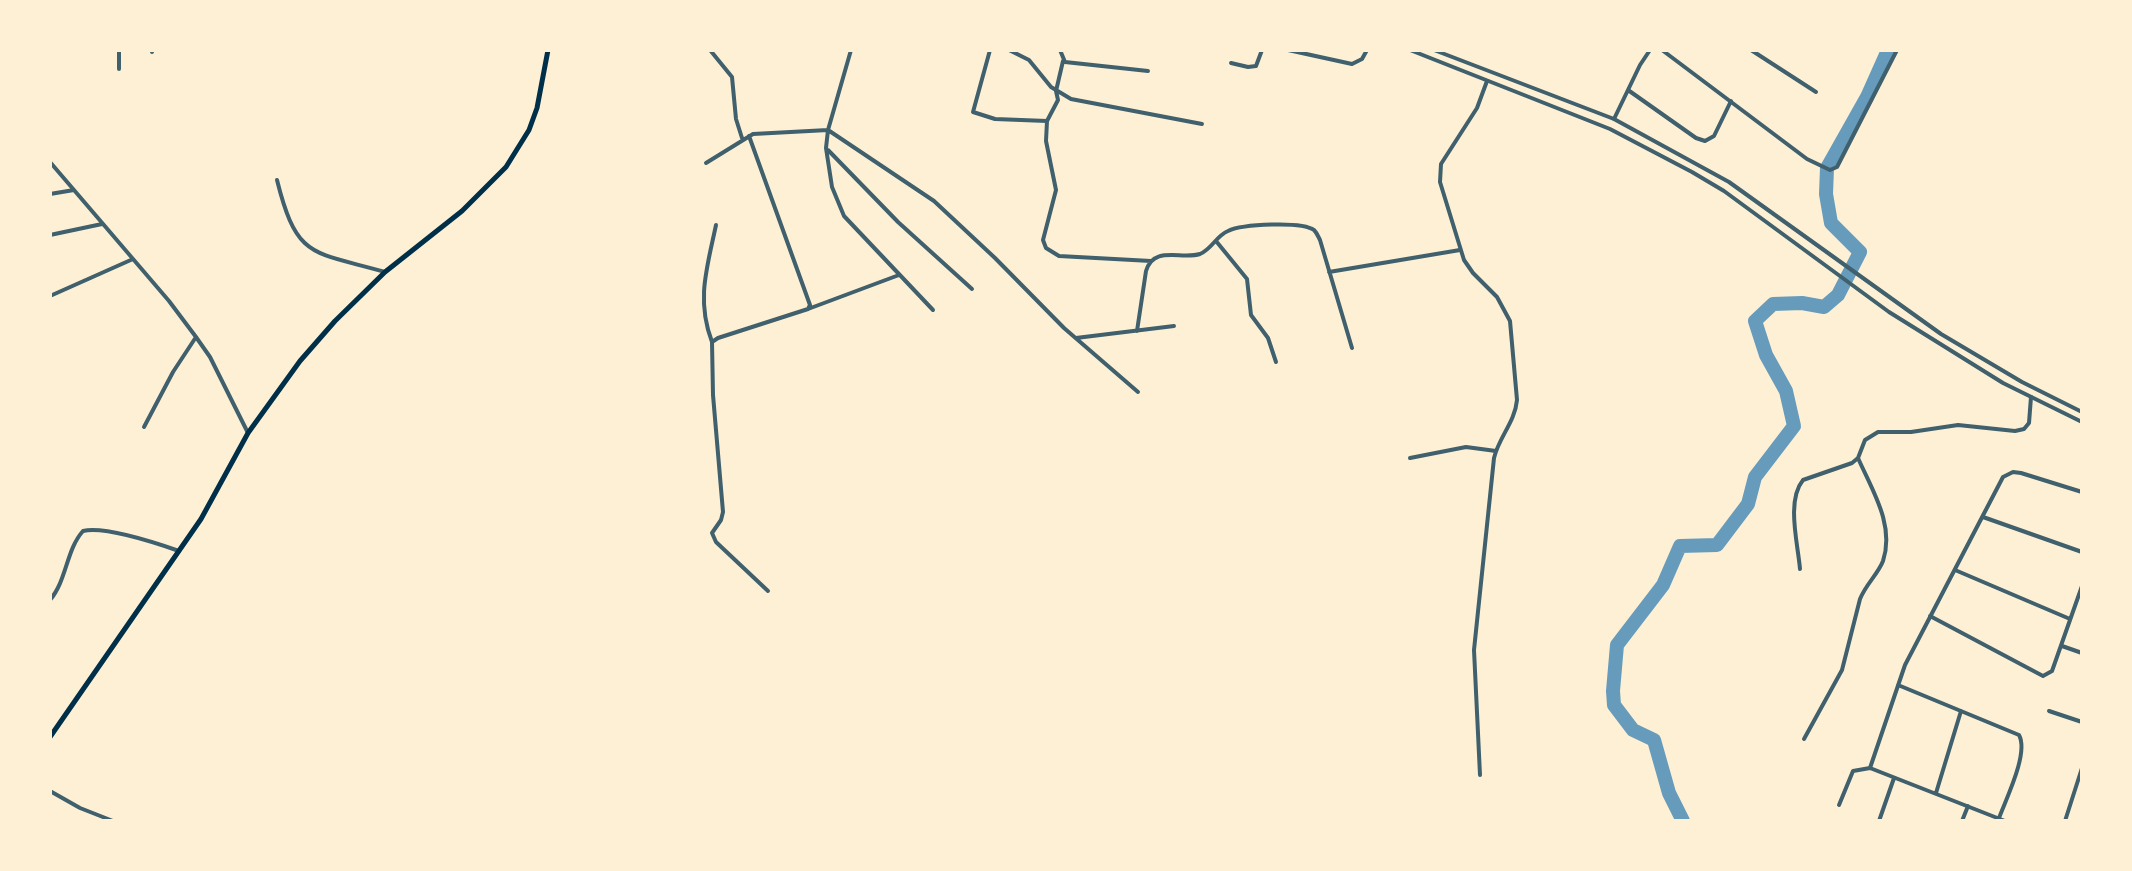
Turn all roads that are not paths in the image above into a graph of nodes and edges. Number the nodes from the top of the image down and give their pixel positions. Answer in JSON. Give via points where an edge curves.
{"nodes":[{"id":1,"x":119,"y":50,"type":"edge"},
{"id":2,"x":548,"y":50,"type":"edge"},
{"id":3,"x":710,"y":50,"type":"edge"},
{"id":4,"x":851,"y":50,"type":"edge"},
{"id":5,"x":990,"y":50,"type":"edge"},
{"id":6,"x":1009,"y":50,"type":"edge"},
{"id":7,"x":1060,"y":50,"type":"edge"},
{"id":8,"x":1262,"y":50,"type":"edge"},
{"id":9,"x":1288,"y":50,"type":"edge"},
{"id":10,"x":1367,"y":50,"type":"edge"},
{"id":11,"x":1410,"y":50,"type":"edge"},
{"id":12,"x":1434,"y":50,"type":"edge"},
{"id":13,"x":1650,"y":50,"type":"edge"},
{"id":14,"x":1662,"y":50,"type":"edge"},
{"id":15,"x":1751,"y":50,"type":"edge"},
{"id":16,"x":1897,"y":50,"type":"edge"},
{"id":17,"x":1063,"y":61,"type":"junction"},
{"id":18,"x":1231,"y":63,"type":"dead end"},
{"id":19,"x":119,"y":69,"type":"dead end"},
{"id":20,"x":1148,"y":71,"type":"dead end"},
{"id":21,"x":1487,"y":81,"type":"junction"},
{"id":22,"x":1628,"y":90,"type":"junction"},
{"id":23,"x":1056,"y":91,"type":"junction"},
{"id":24,"x":1816,"y":92,"type":"dead end"},
{"id":25,"x":1731,"y":101,"type":"junction"},
{"id":26,"x":1614,"y":119,"type":"junction"},
{"id":27,"x":1047,"y":121,"type":"junction"},
{"id":28,"x":1202,"y":124,"type":"dead end"},
{"id":29,"x":828,"y":130,"type":"junction"},
{"id":30,"x":749,"y":136,"type":"junction"},
{"id":31,"x":743,"y":139,"type":"junction"},
{"id":32,"x":826,"y":148,"type":"junction"},
{"id":33,"x":50,"y":162,"type":"edge"},
{"id":34,"x":706,"y":163,"type":"dead end"},
{"id":35,"x":277,"y":180,"type":"dead end"},
{"id":36,"x":74,"y":190,"type":"junction"},
{"id":37,"x":50,"y":194,"type":"edge"},
{"id":38,"x":103,"y":224,"type":"junction"},
{"id":39,"x":716,"y":225,"type":"dead end"},
{"id":40,"x":50,"y":235,"type":"edge"},
{"id":41,"x":1216,"y":241,"type":"junction"},
{"id":42,"x":1460,"y":250,"type":"junction"},
{"id":43,"x":133,"y":259,"type":"junction"},
{"id":44,"x":1151,"y":261,"type":"junction"},
{"id":45,"x":385,"y":272,"type":"junction"},
{"id":46,"x":1329,"y":272,"type":"junction"},
{"id":47,"x":899,"y":275,"type":"junction"},
{"id":48,"x":972,"y":289,"type":"dead end"},
{"id":49,"x":50,"y":296,"type":"edge"},
{"id":50,"x":808,"y":309,"type":"junction"},
{"id":51,"x":933,"y":310,"type":"dead end"},
{"id":52,"x":1174,"y":326,"type":"dead end"},
{"id":53,"x":1137,"y":331,"type":"junction"},
{"id":54,"x":196,"y":337,"type":"junction"},
{"id":55,"x":1076,"y":338,"type":"junction"},
{"id":56,"x":712,"y":342,"type":"junction"},
{"id":57,"x":1352,"y":348,"type":"dead end"},
{"id":58,"x":1276,"y":362,"type":"dead end"},
{"id":59,"x":1138,"y":392,"type":"dead end"},
{"id":60,"x":2031,"y":397,"type":"junction"},
{"id":61,"x":2082,"y":412,"type":"edge"},
{"id":62,"x":2082,"y":422,"type":"edge"},
{"id":63,"x":144,"y":427,"type":"dead end"},
{"id":64,"x":248,"y":433,"type":"junction"},
{"id":65,"x":1496,"y":451,"type":"junction"},
{"id":66,"x":1410,"y":458,"type":"dead end"},
{"id":67,"x":1858,"y":458,"type":"junction"},
{"id":68,"x":2082,"y":492,"type":"edge"},
{"id":69,"x":1983,"y":517,"type":"junction"},
{"id":70,"x":179,"y":551,"type":"junction"},
{"id":71,"x":2082,"y":552,"type":"edge"},
{"id":72,"x":1800,"y":569,"type":"dead end"},
{"id":73,"x":1955,"y":570,"type":"junction"},
{"id":74,"x":2082,"y":586,"type":"edge"},
{"id":75,"x":768,"y":591,"type":"dead end"},
{"id":76,"x":50,"y":600,"type":"edge"},
{"id":77,"x":1930,"y":616,"type":"junction"},
{"id":78,"x":2070,"y":619,"type":"junction"},
{"id":79,"x":2061,"y":646,"type":"junction"},
{"id":80,"x":2082,"y":653,"type":"edge"},
{"id":81,"x":1898,"y":685,"type":"junction"},
{"id":82,"x":1961,"y":711,"type":"junction"},
{"id":83,"x":2049,"y":711,"type":"dead end"},
{"id":84,"x":2082,"y":722,"type":"edge"},
{"id":85,"x":50,"y":737,"type":"edge"},
{"id":86,"x":1804,"y":739,"type":"dead end"},
{"id":87,"x":1870,"y":768,"type":"junction"},
{"id":88,"x":2082,"y":768,"type":"edge"},
{"id":89,"x":1480,"y":775,"type":"dead end"},
{"id":90,"x":1894,"y":778,"type":"junction"},
{"id":91,"x":50,"y":791,"type":"edge"},
{"id":92,"x":1936,"y":793,"type":"junction"},
{"id":93,"x":1839,"y":805,"type":"dead end"},
{"id":94,"x":1968,"y":806,"type":"junction"},
{"id":95,"x":1999,"y":818,"type":"junction"},
{"id":96,"x":113,"y":821,"type":"edge"},
{"id":97,"x":1879,"y":821,"type":"edge"},
{"id":98,"x":1962,"y":821,"type":"edge"},
{"id":99,"x":2005,"y":821,"type":"edge"},
{"id":100,"x":2065,"y":821,"type":"edge"}],
"edges":[{"from":1,"to":19,"type":"street"},
{"from":2,"to":45,"type":"main road","via":[[529,130],[506,167],[462,211]]},
{"from":3,"to":31,"type":"street","via":[[732,77]]},
{"from":4,"to":29,"type":"street"},
{"from":5,"to":27,"type":"street","via":[[973,112],[995,119]]},
{"from":6,"to":23,"type":"street","via":[[1031,62]]},
{"from":7,"to":17,"type":"street"},
{"from":8,"to":18,"type":"street","via":[[1256,66]]},
{"from":9,"to":10,"type":"street","via":[[1352,64]]},
{"from":11,"to":21,"type":"street"},
{"from":12,"to":26,"type":"street"},
{"from":13,"to":22,"type":"street"},
{"from":14,"to":25,"type":"street"},
{"from":15,"to":24,"type":"street"},
{"from":16,"to":25,"type":"street","via":[[1837,167],[1830,170]]},
{"from":17,"to":20,"type":"street"},
{"from":17,"to":23,"type":"street"},
{"from":21,"to":42,"type":"street","via":[[1477,108],[1441,164],[1440,182]]},
{"from":21,"to":60,"type":"street","via":[[1610,129],[1692,172],[1856,288]]},
{"from":22,"to":25,"type":"street","via":[[1705,141],[1714,136]]},
{"from":22,"to":26,"type":"street"},
{"from":23,"to":27,"type":"street","via":[[1058,100]]},
{"from":23,"to":28,"type":"street","via":[[1080,101]]},
{"from":26,"to":61,"type":"street","via":[[1729,182],[1941,334]]},
{"from":27,"to":44,"type":"street","via":[[1056,190],[1043,240],[1046,248],[1059,256]]},
{"from":29,"to":30,"type":"street"},
{"from":29,"to":32,"type":"street"},
{"from":29,"to":55,"type":"street","via":[[934,201]]},
{"from":30,"to":31,"type":"street"},
{"from":30,"to":50,"type":"street"},
{"from":31,"to":34,"type":"street"},
{"from":32,"to":47,"type":"street","via":[[841,212]]},
{"from":32,"to":48,"type":"street"},
{"from":33,"to":36,"type":"street"},
{"from":35,"to":45,"type":"street","via":[[299,241],[314,252]]},
{"from":36,"to":37,"type":"street"},
{"from":36,"to":38,"type":"street"},
{"from":38,"to":40,"type":"street"},
{"from":38,"to":43,"type":"street"},
{"from":39,"to":56,"type":"street","via":[[702,291]]},
{"from":41,"to":44,"type":"street","via":[[1201,253]]},
{"from":41,"to":46,"type":"street","via":[[1230,230],[1252,225],[1307,227],[1317,233]]},
{"from":41,"to":58,"type":"street","via":[[1247,279],[1251,315],[1268,338]]},
{"from":42,"to":46,"type":"street"},
{"from":42,"to":65,"type":"street","via":[[1510,321],[1516,411]]},
{"from":43,"to":49,"type":"street"},
{"from":43,"to":54,"type":"street"},
{"from":44,"to":53,"type":"street"},
{"from":45,"to":64,"type":"main road","via":[[300,361]]},
{"from":46,"to":57,"type":"street"},
{"from":47,"to":50,"type":"street"},
{"from":47,"to":51,"type":"street"},
{"from":50,"to":56,"type":"street"},
{"from":52,"to":53,"type":"street"},
{"from":53,"to":55,"type":"street"},
{"from":54,"to":63,"type":"street"},
{"from":54,"to":64,"type":"street"},
{"from":55,"to":59,"type":"street"},
{"from":56,"to":75,"type":"street","via":[[723,512],[712,535]]},
{"from":60,"to":62,"type":"street"},
{"from":60,"to":67,"type":"street","via":[[2024,429],[1958,425],[1878,432],[1865,440]]},
{"from":64,"to":70,"type":"main road"},
{"from":65,"to":66,"type":"street","via":[[1466,447]]},
{"from":65,"to":89,"type":"street","via":[[1474,650]]},
{"from":67,"to":72,"type":"street","via":[[1798,486]]},
{"from":67,"to":86,"type":"street","via":[[1884,521],[1883,559],[1864,587],[1837,682]]},
{"from":68,"to":69,"type":"street","via":[[2021,473],[2007,474]]},
{"from":69,"to":71,"type":"street"},
{"from":69,"to":73,"type":"street"},
{"from":70,"to":76,"type":"street","via":[[128,536],[83,531]]},
{"from":70,"to":85,"type":"main road"},
{"from":73,"to":77,"type":"street"},
{"from":73,"to":78,"type":"street"},
{"from":74,"to":78,"type":"street"},
{"from":77,"to":79,"type":"street","via":[[2043,676],[2052,671]]},
{"from":77,"to":81,"type":"street"},
{"from":78,"to":79,"type":"street"},
{"from":79,"to":80,"type":"street"},
{"from":81,"to":82,"type":"street"},
{"from":81,"to":87,"type":"street"},
{"from":82,"to":92,"type":"street"},
{"from":82,"to":95,"type":"street","via":[[2014,731],[2023,741]]},
{"from":83,"to":84,"type":"street"},
{"from":87,"to":90,"type":"street"},
{"from":87,"to":93,"type":"street","via":[[1853,771]]},
{"from":88,"to":100,"type":"street"},
{"from":90,"to":92,"type":"street"},
{"from":90,"to":97,"type":"street"},
{"from":91,"to":96,"type":"street"},
{"from":92,"to":94,"type":"street"},
{"from":94,"to":95,"type":"street"},
{"from":94,"to":98,"type":"street"},
{"from":95,"to":99,"type":"street"}]}
